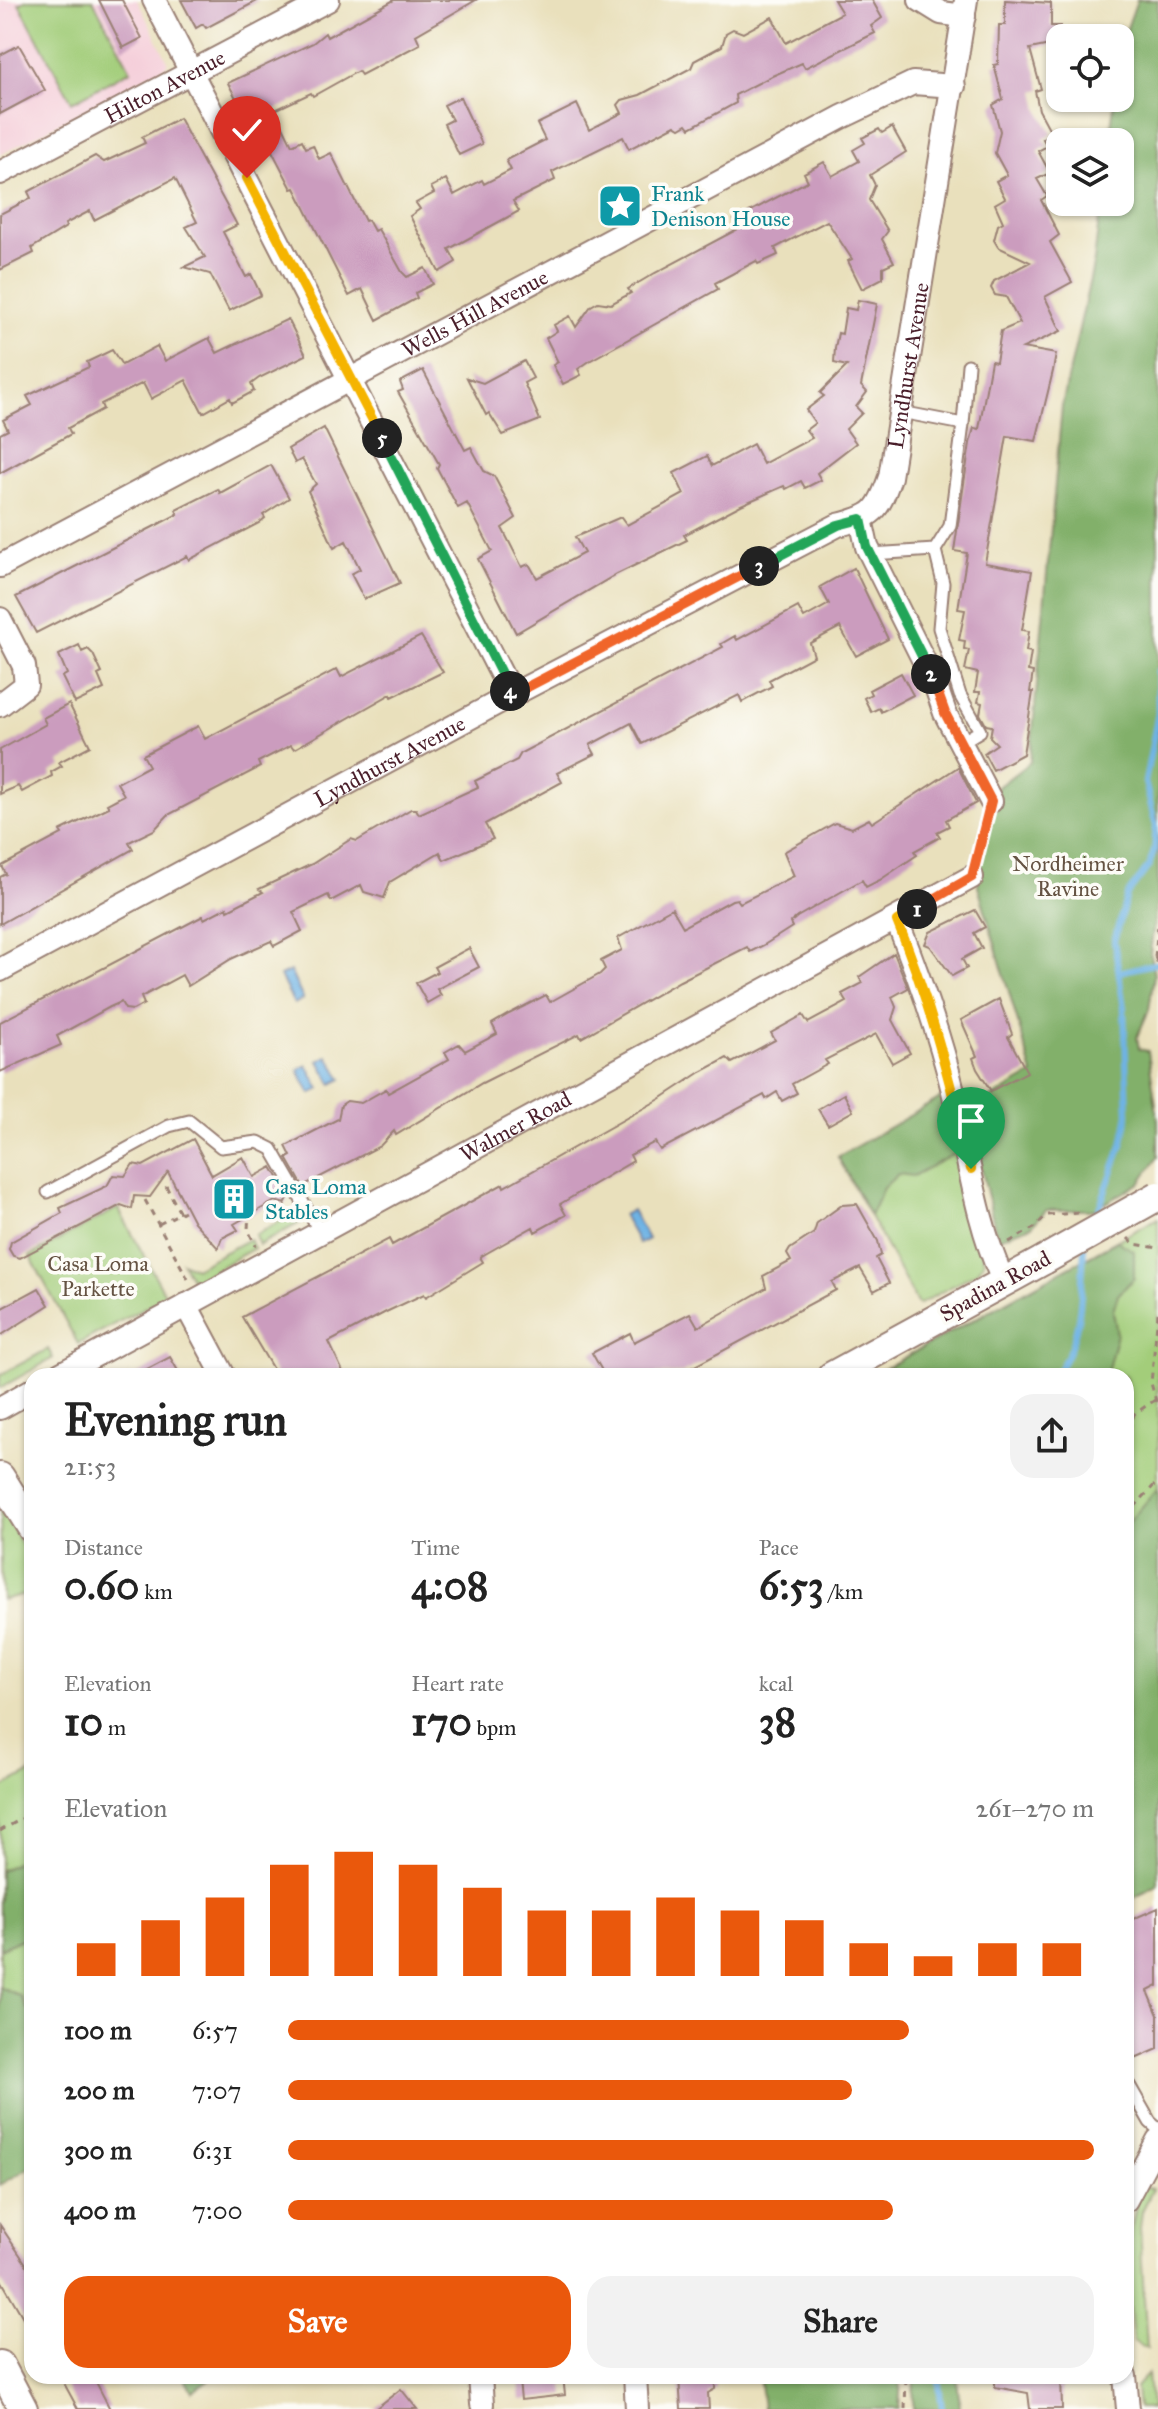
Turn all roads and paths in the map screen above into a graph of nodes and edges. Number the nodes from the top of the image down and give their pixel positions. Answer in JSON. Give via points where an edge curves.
{"nodes":[{"id":1,"x":154,"y":0,"type":"edge"},
{"id":2,"x":328,"y":0,"type":"edge"},
{"id":3,"x":920,"y":0,"type":"edge"},
{"id":4,"x":965,"y":8,"type":"edge"},
{"id":5,"x":192,"y":72,"type":"junction"},
{"id":6,"x":954,"y":86,"type":"junction"},
{"id":7,"x":0,"y":173,"type":"edge"},
{"id":8,"x":968,"y":365,"type":"dead end"},
{"id":9,"x":351,"y":378,"type":"junction"},
{"id":10,"x":901,"y":412,"type":"junction"},
{"id":11,"x":963,"y":424,"type":"junction"},
{"id":12,"x":861,"y":519,"type":"junction"},
{"id":13,"x":935,"y":550,"type":"junction"},
{"id":14,"x":871,"y":554,"type":"junction"},
{"id":15,"x":0,"y":566,"type":"edge"},
{"id":16,"x":0,"y":619,"type":"edge"},
{"id":17,"x":512,"y":695,"type":"junction"},
{"id":18,"x":0,"y":705,"type":"edge"},
{"id":19,"x":960,"y":743,"type":"junction"},
{"id":20,"x":991,"y":801,"type":"joint"},
{"id":21,"x":972,"y":877,"type":"joint"},
{"id":22,"x":897,"y":921,"type":"junction"},
{"id":23,"x":1158,"y":925,"type":"edge"},
{"id":24,"x":1158,"y":964,"type":"edge"},
{"id":25,"x":0,"y":970,"type":"edge"},
{"id":26,"x":166,"y":1186,"type":"dead end"},
{"id":27,"x":48,"y":1192,"type":"dead end"},
{"id":28,"x":1158,"y":1196,"type":"edge"},
{"id":29,"x":145,"y":1200,"type":"dead end"},
{"id":30,"x":249,"y":1210,"type":"dead end"},
{"id":31,"x":1083,"y":1214,"type":"dead end"},
{"id":32,"x":158,"y":1225,"type":"junction"},
{"id":33,"x":320,"y":1232,"type":"junction"},
{"id":34,"x":1022,"y":1235,"type":"dead end"},
{"id":35,"x":1124,"y":1235,"type":"dead end"},
{"id":36,"x":252,"y":1237,"type":"dead end"},
{"id":37,"x":1158,"y":1248,"type":"edge"},
{"id":38,"x":1004,"y":1282,"type":"junction"},
{"id":39,"x":189,"y":1295,"type":"junction"},
{"id":40,"x":1158,"y":1313,"type":"edge"},
{"id":41,"x":70,"y":1368,"type":"edge"},
{"id":42,"x":221,"y":1368,"type":"edge"},
{"id":43,"x":847,"y":1368,"type":"edge"},
{"id":44,"x":24,"y":1394,"type":"edge"},
{"id":45,"x":1156,"y":1400,"type":"edge"},
{"id":46,"x":0,"y":1408,"type":"edge"},
{"id":47,"x":1158,"y":1408,"type":"edge"},
{"id":48,"x":1134,"y":1414,"type":"edge"},
{"id":49,"x":0,"y":1477,"type":"edge"},
{"id":50,"x":1158,"y":1481,"type":"edge"},
{"id":51,"x":1134,"y":1507,"type":"edge"},
{"id":52,"x":24,"y":1515,"type":"edge"},
{"id":53,"x":24,"y":1818,"type":"edge"},
{"id":54,"x":0,"y":1831,"type":"edge"},
{"id":55,"x":1134,"y":2094,"type":"edge"},
{"id":56,"x":1158,"y":2129,"type":"edge"},
{"id":57,"x":1158,"y":2140,"type":"edge"},
{"id":58,"x":1134,"y":2185,"type":"edge"},
{"id":59,"x":0,"y":2365,"type":"edge"},
{"id":60,"x":481,"y":2384,"type":"edge"},
{"id":61,"x":635,"y":2384,"type":"edge"},
{"id":62,"x":906,"y":2384,"type":"edge"},
{"id":63,"x":1126,"y":2384,"type":"edge"},
{"id":64,"x":482,"y":2404,"type":"dead end"},
{"id":65,"x":23,"y":2409,"type":"edge"},
{"id":66,"x":637,"y":2409,"type":"edge"},
{"id":67,"x":905,"y":2409,"type":"edge"},
{"id":68,"x":1128,"y":2409,"type":"edge"}],
"edges":[{"from":1,"to":5,"type":"street"},
{"from":2,"to":5,"type":"street","name":"Hilton Avenue"},
{"from":3,"to":4,"type":"street","via":[[941,13]]},
{"from":4,"to":6,"type":"street","name":"Lyndhurst Avenue"},
{"from":5,"to":7,"type":"street","name":"Hilton Avenue"},
{"from":5,"to":9,"type":"street"},
{"from":6,"to":9,"type":"street","name":"Wells Hill Avenue","via":[[905,86]]},
{"from":6,"to":10,"type":"street","name":"Lyndhurst Avenue"},
{"from":8,"to":11,"type":"lane"},
{"from":9,"to":15,"type":"street","name":"Wells Hill Avenue"},
{"from":9,"to":17,"type":"street"},
{"from":10,"to":11,"type":"lane"},
{"from":10,"to":12,"type":"street","name":"Lyndhurst Avenue","via":[[880,504]]},
{"from":11,"to":13,"type":"lane","via":[[950,526]]},
{"from":12,"to":14,"type":"street"},
{"from":12,"to":17,"type":"street","name":"Lyndhurst Avenue","via":[[838,525]]},
{"from":13,"to":14,"type":"lane"},
{"from":13,"to":19,"type":"lane","via":[[943,583],[939,628],[960,695],[980,731]]},
{"from":14,"to":19,"type":"street"},
{"from":16,"to":18,"type":"street","via":[[24,666],[26,685]]},
{"from":17,"to":25,"type":"street","name":"Lyndhurst Avenue"},
{"from":19,"to":20,"type":"street"},
{"from":20,"to":21,"type":"path"},
{"from":21,"to":22,"type":"street","name":"Walmer Road"},
{"from":22,"to":33,"type":"street","name":"Walmer Road"},
{"from":22,"to":38,"type":"street","via":[[952,1087],[990,1252]]},
{"from":23,"to":24,"type":"path","bridge":true},
{"from":26,"to":32,"type":"path","via":[[182,1212]]},
{"from":27,"to":33,"type":"lane","via":[[169,1126],[189,1121],[221,1147],[258,1142],[272,1149]]},
{"from":28,"to":38,"type":"street","name":"Spadina Road","bridge":true},
{"from":29,"to":32,"type":"path"},
{"from":30,"to":36,"type":"path"},
{"from":31,"to":34,"type":"path","via":[[1047,1215]]},
{"from":32,"to":39,"type":"path"},
{"from":33,"to":39,"type":"street","name":"Walmer Road"},
{"from":35,"to":37,"type":"path","via":[[1134,1244]]},
{"from":38,"to":43,"type":"street","name":"Spadina Road"},
{"from":39,"to":41,"type":"street","name":"Walmer Road"},
{"from":39,"to":42,"type":"street"},
{"from":40,"to":45,"type":"path","via":[[1151,1383]]},
{"from":44,"to":46,"type":"street"},
{"from":45,"to":47,"type":"path"},
{"from":45,"to":48,"type":"path"},
{"from":49,"to":52,"type":"street"},
{"from":50,"to":51,"type":"path"},
{"from":53,"to":54,"type":"path"},
{"from":55,"to":56,"type":"lane"},
{"from":57,"to":58,"type":"street"},
{"from":59,"to":65,"type":"street"},
{"from":60,"to":64,"type":"street"},
{"from":61,"to":66,"type":"street"},
{"from":62,"to":67,"type":"path"},
{"from":63,"to":68,"type":"street"}]}
